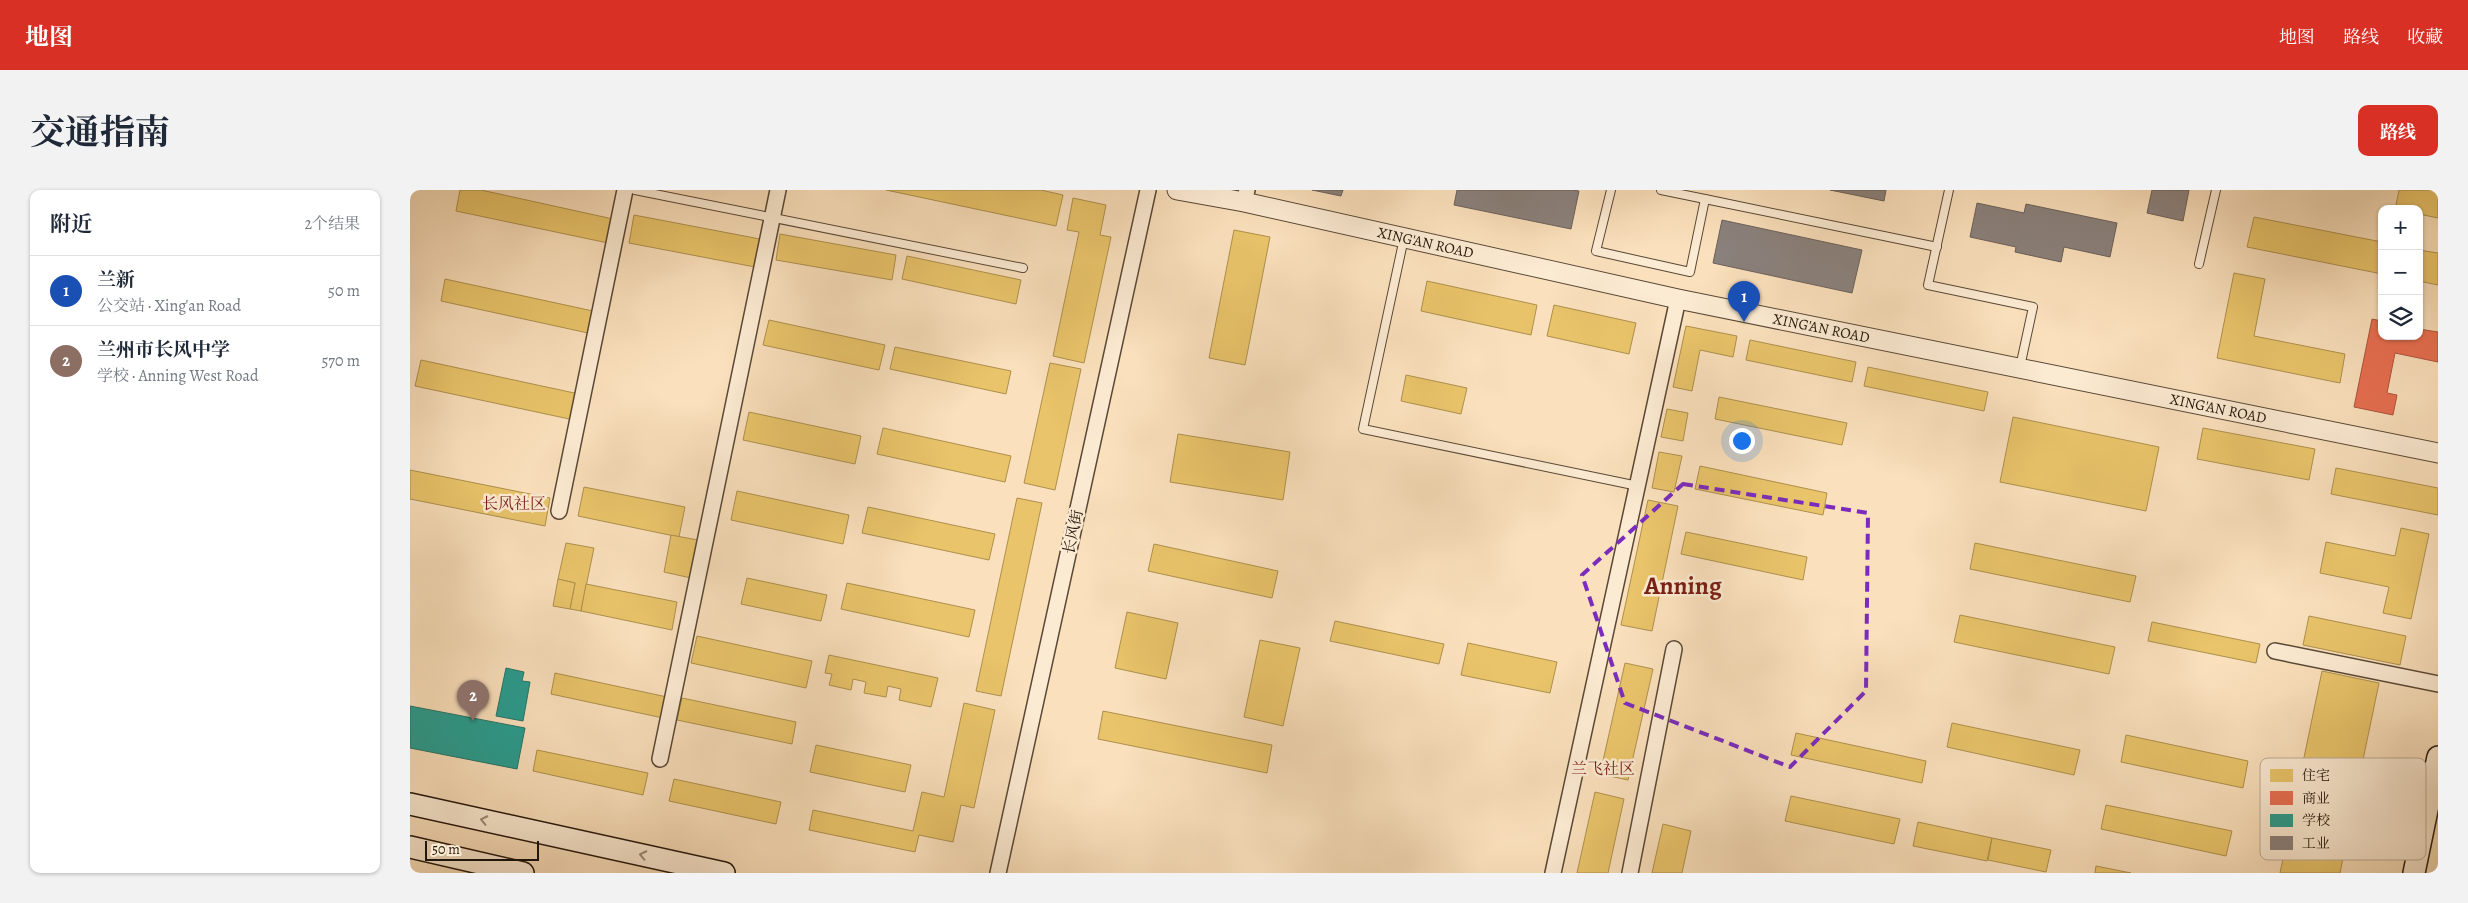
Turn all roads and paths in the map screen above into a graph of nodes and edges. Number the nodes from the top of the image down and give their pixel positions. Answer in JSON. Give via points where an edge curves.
{"nodes":[{"id":1,"x":625,"y":190,"type":"edge"},
{"id":2,"x":635,"y":190,"type":"edge"},
{"id":3,"x":778,"y":190,"type":"edge"},
{"id":4,"x":1148,"y":190,"type":"edge"},
{"id":5,"x":1177,"y":190,"type":"edge"},
{"id":6,"x":1611,"y":190,"type":"edge"},
{"id":7,"x":1661,"y":190,"type":"edge"},
{"id":8,"x":1949,"y":190,"type":"edge"},
{"id":9,"x":2216,"y":190,"type":"edge"},
{"id":10,"x":1245,"y":196,"type":"edge"},
{"id":11,"x":1706,"y":200,"type":"junction"},
{"id":12,"x":771,"y":219,"type":"junction"},
{"id":13,"x":1404,"y":238,"type":"junction"},
{"id":14,"x":1937,"y":247,"type":"junction"},
{"id":15,"x":2199,"y":264,"type":"dead end"},
{"id":16,"x":1023,"y":268,"type":"dead end"},
{"id":17,"x":1678,"y":299,"type":"junction"},
{"id":18,"x":2020,"y":367,"type":"junction"},
{"id":19,"x":2438,"y":453,"type":"edge"},
{"id":20,"x":1638,"y":486,"type":"junction"},
{"id":21,"x":559,"y":511,"type":"dead end"},
{"id":22,"x":1674,"y":649,"type":"dead end"},
{"id":23,"x":2275,"y":652,"type":"dead end"},
{"id":24,"x":2438,"y":684,"type":"edge"},
{"id":25,"x":2438,"y":757,"type":"edge"},
{"id":26,"x":660,"y":758,"type":"dead end"},
{"id":27,"x":410,"y":804,"type":"edge"},
{"id":28,"x":2426,"y":815,"type":"edge"},
{"id":29,"x":410,"y":847,"type":"edge"},
{"id":30,"x":2417,"y":860,"type":"edge"},
{"id":31,"x":523,"y":873,"type":"edge"},
{"id":32,"x":724,"y":873,"type":"edge"},
{"id":33,"x":998,"y":873,"type":"edge"},
{"id":34,"x":1553,"y":873,"type":"edge"},
{"id":35,"x":1630,"y":873,"type":"edge"},
{"id":36,"x":2414,"y":873,"type":"edge"}],
"edges":[{"from":1,"to":21,"type":"street"},
{"from":2,"to":12,"type":"lane"},
{"from":3,"to":12,"type":"street"},
{"from":4,"to":33,"type":"street","name":"长风街"},
{"from":5,"to":10,"type":"street","name":"XING'AN ROAD"},
{"from":6,"to":11,"type":"lane","via":[[1596,251],[1690,272]]},
{"from":7,"to":11,"type":"lane"},
{"from":8,"to":14,"type":"lane"},
{"from":9,"to":15,"type":"lane"},
{"from":10,"to":13,"type":"street","name":"XING'AN ROAD"},
{"from":11,"to":14,"type":"lane"},
{"from":12,"to":16,"type":"lane"},
{"from":12,"to":26,"type":"street"},
{"from":13,"to":17,"type":"street","name":"XING'AN ROAD"},
{"from":13,"to":20,"type":"lane","via":[[1363,429]]},
{"from":14,"to":18,"type":"lane","via":[[1928,285],[2033,307]]},
{"from":17,"to":18,"type":"street","name":"XING'AN ROAD"},
{"from":17,"to":20,"type":"street"},
{"from":18,"to":19,"type":"street","name":"XING'AN ROAD"},
{"from":20,"to":34,"type":"street"},
{"from":22,"to":35,"type":"street"},
{"from":23,"to":24,"type":"street"},
{"from":25,"to":28,"type":"main road"},
{"from":32,"to":27,"type":"main road","one_way":true},
{"from":29,"to":31,"type":"main road"},
{"from":30,"to":36,"type":"main road"}]}
